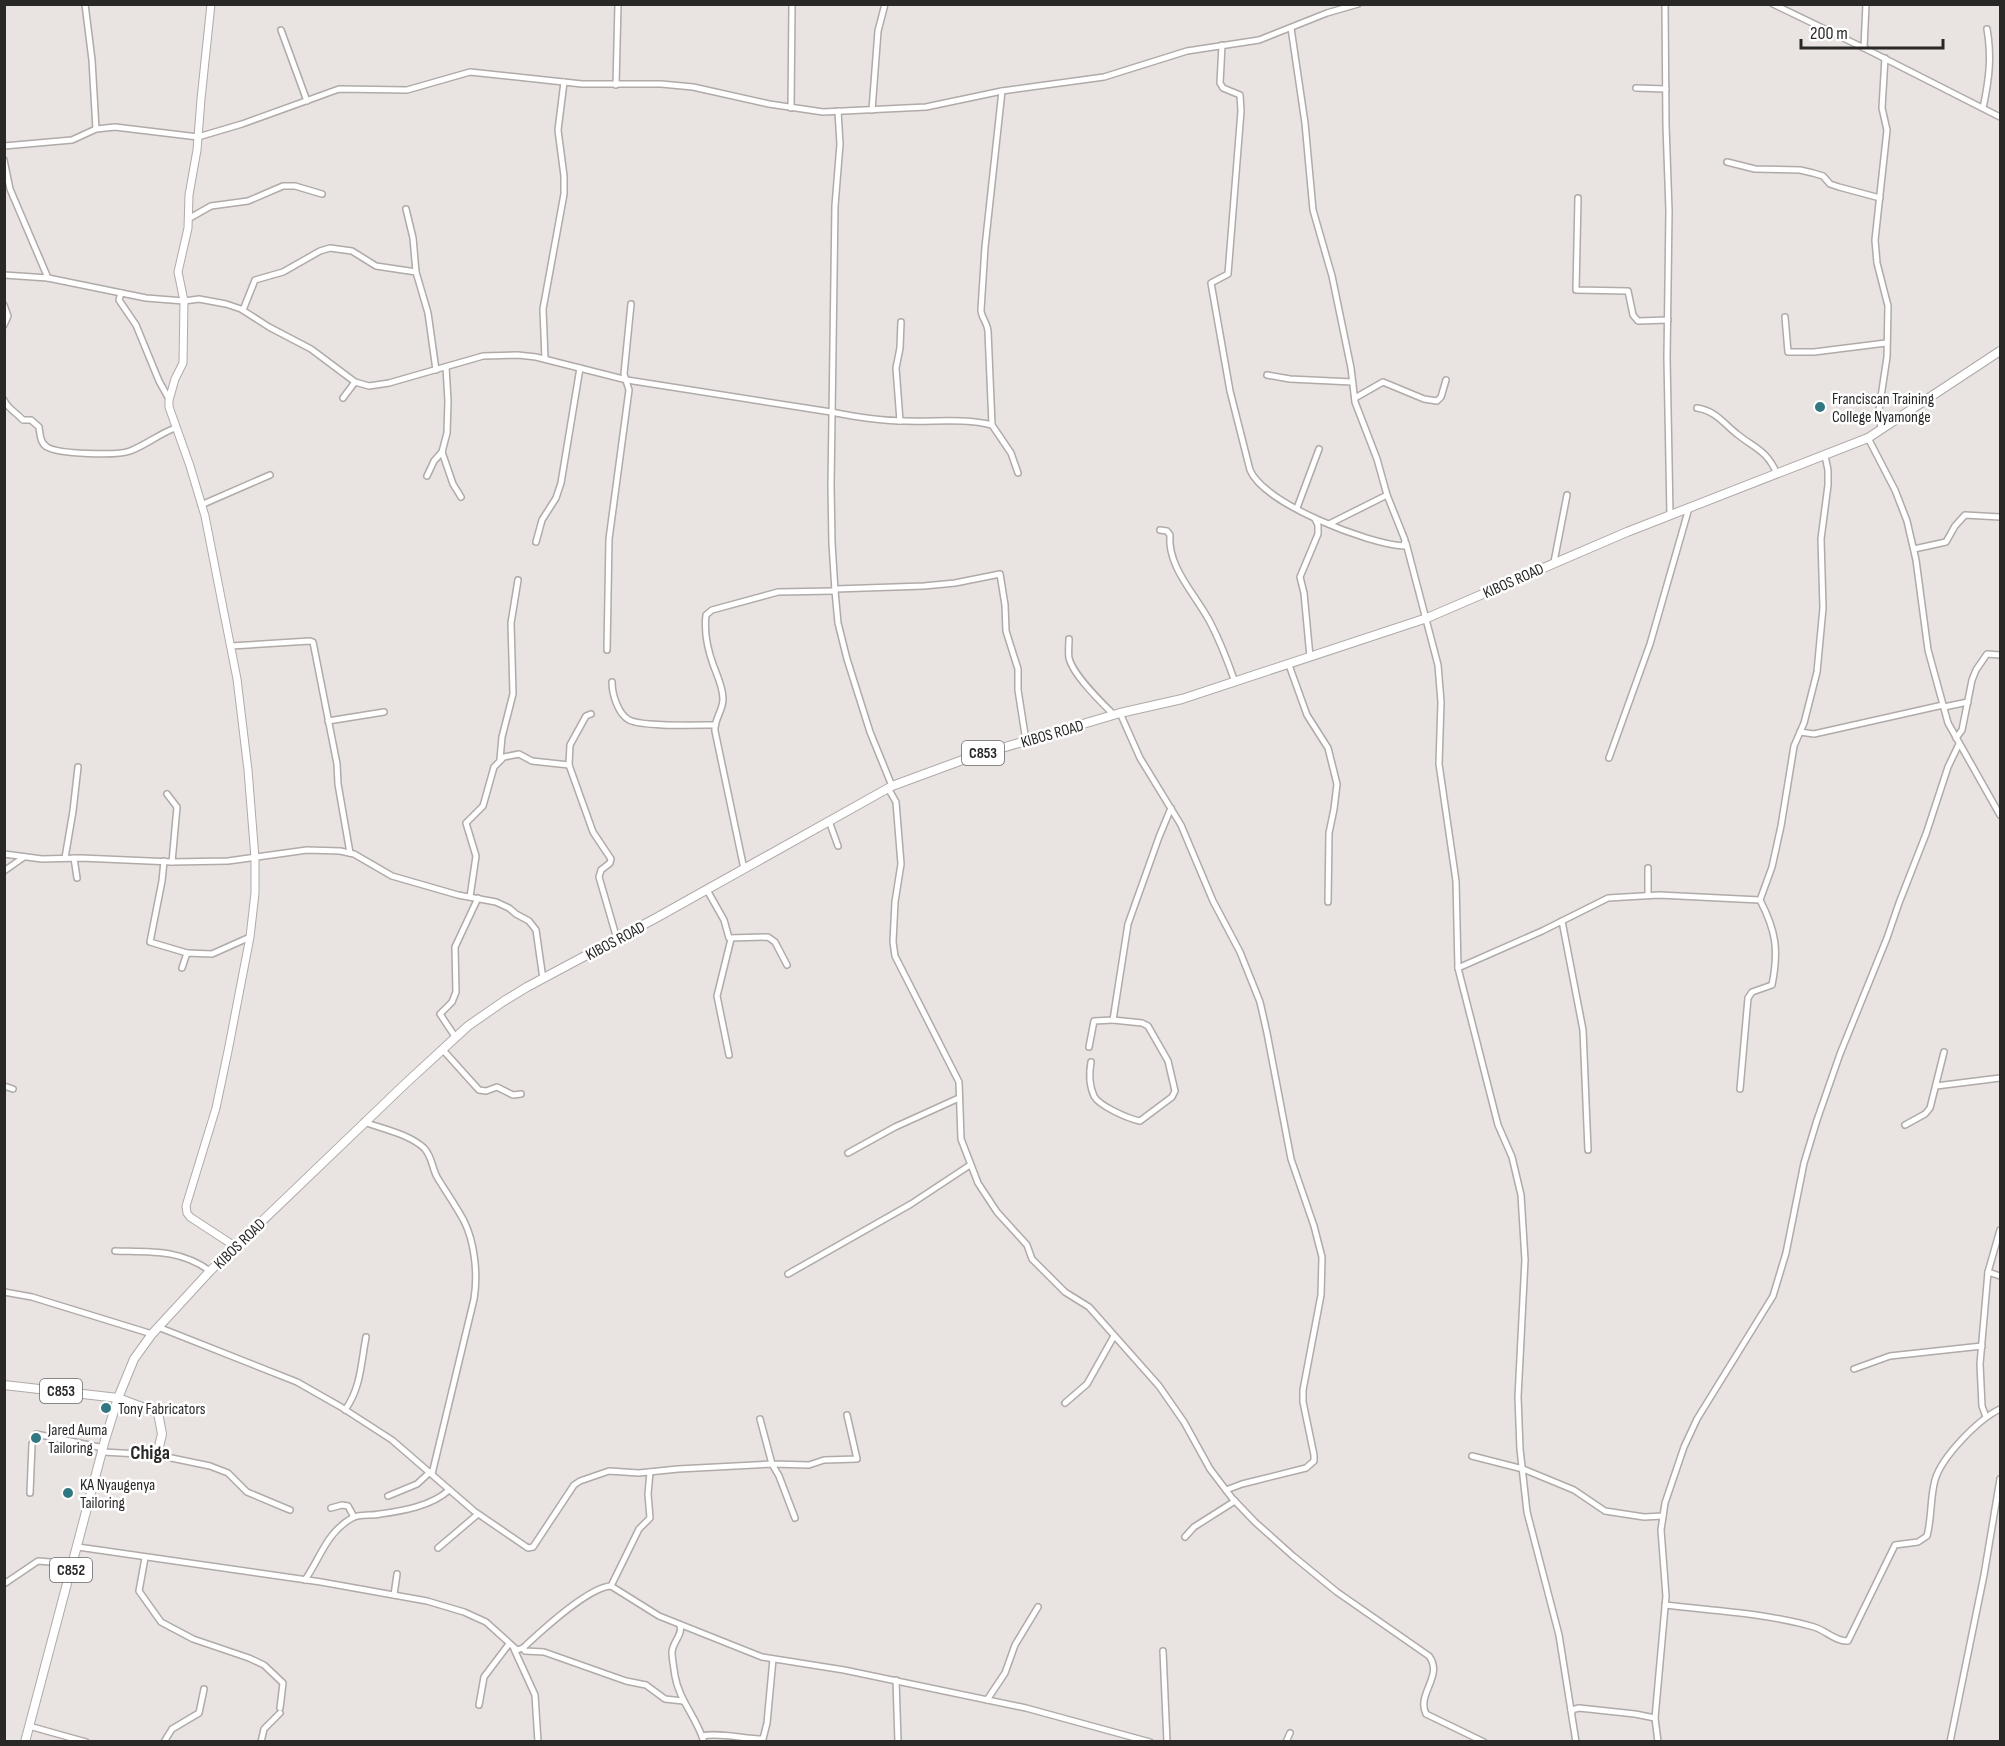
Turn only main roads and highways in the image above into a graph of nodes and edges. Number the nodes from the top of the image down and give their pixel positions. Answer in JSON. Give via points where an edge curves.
{"nodes":[{"id":1,"x":2001,"y":351,"type":"edge"},
{"id":2,"x":4,"y":1385,"type":"edge"},
{"id":3,"x":118,"y":1398,"type":"junction"},
{"id":4,"x":157,"y":1455,"type":"road end"},
{"id":5,"x":25,"y":1742,"type":"edge"}],
"edges":[{"from":1,"to":3,"type":"main road","name":"KIBOS ROAD","number":"C853","via":[[1868,438],[1554,562],[1427,618],[1182,699],[968,758],[890,787],[543,979],[486,1013],[442,1050],[210,1271],[152,1334],[130,1365]]},
{"from":2,"to":3,"type":"main road","number":"C853"},
{"from":3,"to":4,"type":"main road","via":[[158,1413],[162,1434]]},
{"from":3,"to":5,"type":"main road","number":"C852"}]}
